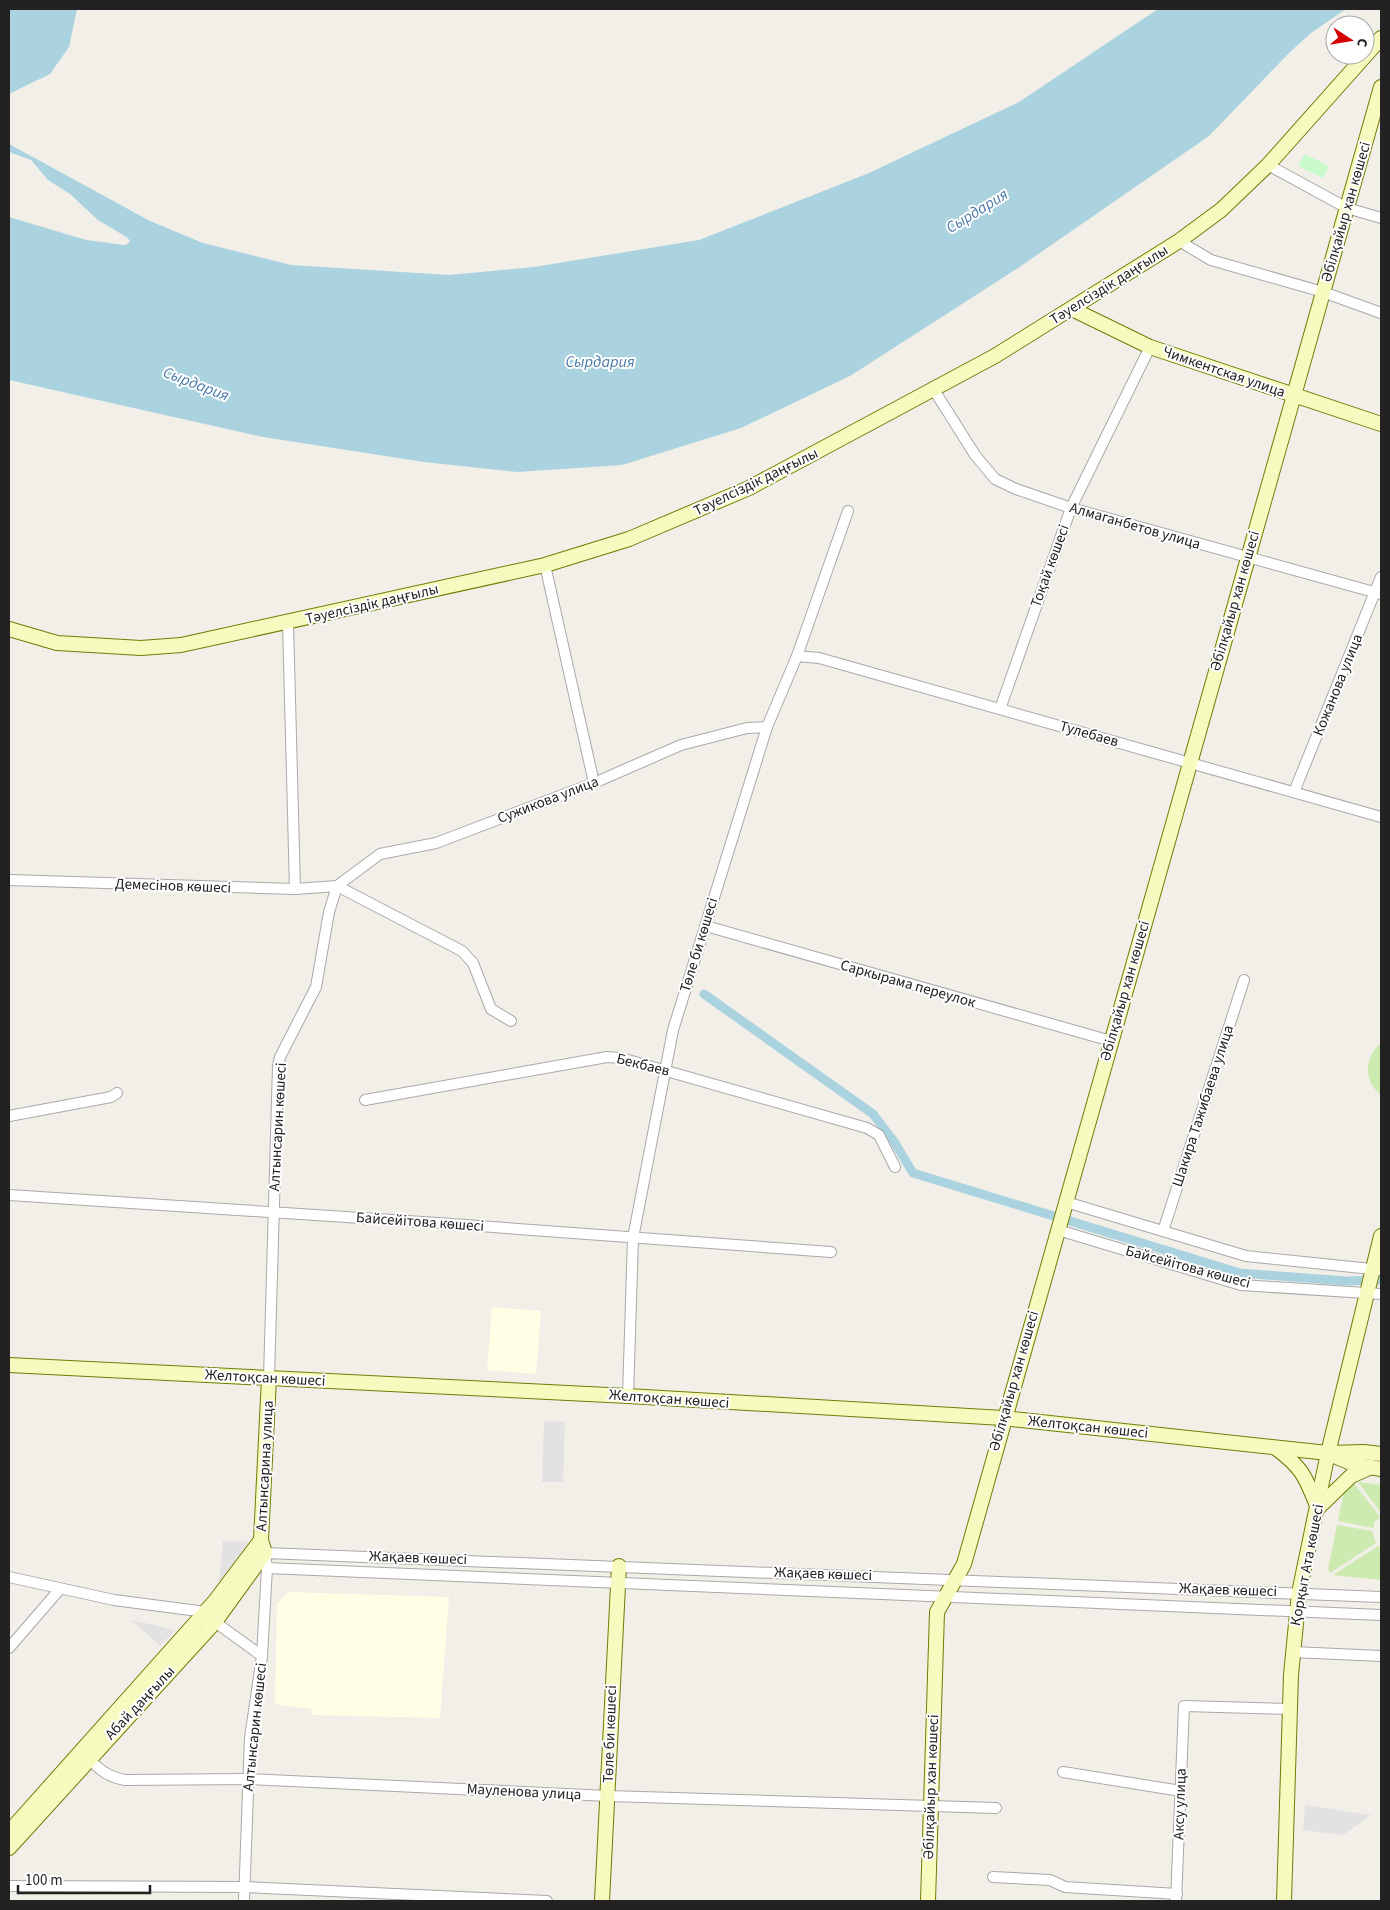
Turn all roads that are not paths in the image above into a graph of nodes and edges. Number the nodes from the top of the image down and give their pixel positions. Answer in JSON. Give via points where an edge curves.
{"nodes":[{"id":1,"x":1381,"y":38,"type":"edge"},
{"id":2,"x":1381,"y":87,"type":"edge"},
{"id":3,"x":1377,"y":120,"type":"edge"},
{"id":4,"x":1268,"y":165,"type":"junction"},
{"id":5,"x":1347,"y":208,"type":"junction"},
{"id":6,"x":1381,"y":218,"type":"edge"},
{"id":7,"x":1179,"y":241,"type":"junction"},
{"id":8,"x":1323,"y":292,"type":"junction"},
{"id":9,"x":1072,"y":309,"type":"junction"},
{"id":10,"x":1381,"y":313,"type":"edge"},
{"id":11,"x":1150,"y":347,"type":"junction"},
{"id":12,"x":934,"y":390,"type":"junction"},
{"id":13,"x":1294,"y":396,"type":"junction"},
{"id":14,"x":1381,"y":424,"type":"edge"},
{"id":15,"x":1071,"y":508,"type":"junction"},
{"id":16,"x":848,"y":511,"type":"dead end"},
{"id":17,"x":1248,"y":558,"type":"junction"},
{"id":18,"x":545,"y":565,"type":"junction"},
{"id":19,"x":1381,"y":577,"type":"edge"},
{"id":20,"x":1378,"y":593,"type":"edge"},
{"id":21,"x":288,"y":623,"type":"junction"},
{"id":22,"x":9,"y":629,"type":"edge"},
{"id":23,"x":797,"y":656,"type":"junction"},
{"id":24,"x":1000,"y":708,"type":"junction"},
{"id":25,"x":767,"y":727,"type":"junction"},
{"id":26,"x":1190,"y":763,"type":"junction"},
{"id":27,"x":594,"y":783,"type":"junction"},
{"id":28,"x":1294,"y":792,"type":"junction"},
{"id":29,"x":1381,"y":817,"type":"edge"},
{"id":30,"x":9,"y":880,"type":"edge"},
{"id":31,"x":337,"y":886,"type":"junction"},
{"id":32,"x":295,"y":890,"type":"junction"},
{"id":33,"x":706,"y":926,"type":"junction"},
{"id":34,"x":1244,"y":980,"type":"dead end"},
{"id":35,"x":511,"y":1021,"type":"dead end"},
{"id":36,"x":1111,"y":1041,"type":"junction"},
{"id":37,"x":666,"y":1071,"type":"junction"},
{"id":38,"x":117,"y":1094,"type":"dead end"},
{"id":39,"x":366,"y":1100,"type":"dead end"},
{"id":40,"x":9,"y":1116,"type":"edge"},
{"id":41,"x":895,"y":1166,"type":"dead end"},
{"id":42,"x":9,"y":1195,"type":"edge"},
{"id":43,"x":1066,"y":1202,"type":"junction"},
{"id":44,"x":274,"y":1212,"type":"junction"},
{"id":45,"x":1058,"y":1230,"type":"junction"},
{"id":46,"x":1163,"y":1231,"type":"junction"},
{"id":47,"x":1381,"y":1236,"type":"edge"},
{"id":48,"x":632,"y":1238,"type":"junction"},
{"id":49,"x":831,"y":1252,"type":"dead end"},
{"id":50,"x":1377,"y":1269,"type":"edge"},
{"id":51,"x":1366,"y":1294,"type":"junction"},
{"id":52,"x":1381,"y":1294,"type":"edge"},
{"id":53,"x":9,"y":1365,"type":"edge"},
{"id":54,"x":269,"y":1378,"type":"junction"},
{"id":55,"x":628,"y":1396,"type":"junction"},
{"id":56,"x":1003,"y":1418,"type":"junction"},
{"id":57,"x":1275,"y":1448,"type":"junction"},
{"id":58,"x":1328,"y":1454,"type":"junction"},
{"id":59,"x":1381,"y":1454,"type":"edge"},
{"id":60,"x":1376,"y":1468,"type":"edge"},
{"id":61,"x":1318,"y":1508,"type":"junction"},
{"id":62,"x":263,"y":1547,"type":"junction"},
{"id":63,"x":619,"y":1566,"type":"junction"},
{"id":64,"x":267,"y":1568,"type":"junction"},
{"id":65,"x":9,"y":1577,"type":"edge"},
{"id":66,"x":955,"y":1579,"type":"junction"},
{"id":67,"x":617,"y":1583,"type":"junction"},
{"id":68,"x":60,"y":1589,"type":"junction"},
{"id":69,"x":1299,"y":1593,"type":"junction"},
{"id":70,"x":945,"y":1597,"type":"junction"},
{"id":71,"x":1381,"y":1597,"type":"edge"},
{"id":72,"x":1297,"y":1611,"type":"junction"},
{"id":73,"x":1381,"y":1615,"type":"edge"},
{"id":74,"x":211,"y":1617,"type":"junction"},
{"id":75,"x":9,"y":1648,"type":"edge"},
{"id":76,"x":1293,"y":1652,"type":"junction"},
{"id":77,"x":262,"y":1656,"type":"junction"},
{"id":78,"x":1381,"y":1656,"type":"edge"},
{"id":79,"x":1290,"y":1709,"type":"junction"},
{"id":80,"x":89,"y":1760,"type":"junction"},
{"id":81,"x":1063,"y":1772,"type":"dead end"},
{"id":82,"x":248,"y":1779,"type":"junction"},
{"id":83,"x":1181,"y":1791,"type":"junction"},
{"id":84,"x":608,"y":1796,"type":"junction"},
{"id":85,"x":929,"y":1804,"type":"junction"},
{"id":86,"x":996,"y":1808,"type":"dead end"},
{"id":87,"x":9,"y":1832,"type":"edge"},
{"id":88,"x":9,"y":1848,"type":"edge"},
{"id":89,"x":993,"y":1877,"type":"dead end"},
{"id":90,"x":9,"y":1886,"type":"edge"},
{"id":91,"x":245,"y":1887,"type":"junction"},
{"id":92,"x":1176,"y":1898,"type":"edge"},
{"id":93,"x":244,"y":1901,"type":"edge"},
{"id":94,"x":547,"y":1901,"type":"edge"},
{"id":95,"x":602,"y":1901,"type":"edge"},
{"id":96,"x":928,"y":1901,"type":"edge"},
{"id":97,"x":1284,"y":1901,"type":"edge"}],
"edges":[{"from":1,"to":4,"type":"street","name":"Тәуелсіздік даңғылы"},
{"from":2,"to":3,"type":"street","name":"Әбілқайыр хан көшесі"},
{"from":3,"to":5,"type":"street","name":"Әбілқайыр хан көшесі"},
{"from":4,"to":5,"type":"street"},
{"from":4,"to":7,"type":"street","name":"Тәуелсіздік даңғылы","via":[[1221,210]]},
{"from":5,"to":6,"type":"street"},
{"from":5,"to":8,"type":"street","name":"Әбілқайыр хан көшесі"},
{"from":7,"to":8,"type":"street","via":[[1211,260]]},
{"from":7,"to":9,"type":"street","name":"Тәуелсіздік даңғылы"},
{"from":8,"to":10,"type":"street"},
{"from":8,"to":13,"type":"street","name":"Әбілқайыр хан көшесі"},
{"from":9,"to":11,"type":"street","name":"Чимкентская улица"},
{"from":9,"to":12,"type":"street","name":"Тәуелсіздік даңғылы"},
{"from":11,"to":13,"type":"street","name":"Чимкентская улица"},
{"from":11,"to":15,"type":"street","name":"Тоқай көшесі"},
{"from":12,"to":15,"type":"street","name":"Алмаганбетов улица","via":[[975,455],[996,479]]},
{"from":12,"to":18,"type":"street","name":"Тәуелсіздік даңғылы","via":[[741,492],[629,539]]},
{"from":13,"to":14,"type":"street","name":"Чимкентская улица"},
{"from":13,"to":17,"type":"street","name":"Әбілқайыр хан көшесі"},
{"from":15,"to":17,"type":"street","name":"Алмаганбетов улица"},
{"from":15,"to":24,"type":"street","name":"Тоқай көшесі"},
{"from":16,"to":23,"type":"street","name":"Төле би көшесі"},
{"from":17,"to":20,"type":"street","name":"Алмаганбетов улица"},
{"from":17,"to":26,"type":"street","name":"Әбілқайыр хан көшесі"},
{"from":18,"to":21,"type":"street","name":"Тәуелсіздік даңғылы"},
{"from":18,"to":27,"type":"street"},
{"from":19,"to":20,"type":"street","name":"Кожанова улица"},
{"from":20,"to":28,"type":"street","name":"Кожанова улица"},
{"from":21,"to":22,"type":"street","name":"Тәуелсіздік даңғылы","via":[[181,645],[141,648],[57,643]]},
{"from":21,"to":32,"type":"street"},
{"from":23,"to":24,"type":"street","name":"Тулебаев","via":[[819,658]]},
{"from":23,"to":25,"type":"street","name":"Төле би көшесі"},
{"from":24,"to":26,"type":"street","name":"Тулебаев"},
{"from":25,"to":27,"type":"street","name":"Сужикова улица","via":[[747,728],[681,745]]},
{"from":25,"to":33,"type":"street","name":"Төле би көшесі"},
{"from":26,"to":28,"type":"street","name":"Тулебаев"},
{"from":26,"to":36,"type":"street","name":"Әбілқайыр хан көшесі"},
{"from":27,"to":31,"type":"street","name":"Сужикова улица","via":[[436,843],[380,854]]},
{"from":28,"to":29,"type":"street","name":"Тулебаев"},
{"from":30,"to":32,"type":"street","name":"Демесінов көшесі"},
{"from":31,"to":32,"type":"street","name":"Демесінов көшесі"},
{"from":31,"to":35,"type":"street","via":[[462,951],[473,962],[490,1009]]},
{"from":31,"to":44,"type":"street","name":"Алтынсарин көшесі","via":[[329,912],[316,987],[280,1056]]},
{"from":33,"to":36,"type":"street","name":"Саркырама переулок"},
{"from":33,"to":37,"type":"street","name":"Төле би көшесі","via":[[673,1030]]},
{"from":34,"to":46,"type":"street","name":"Шакира Тажибаева улица"},
{"from":36,"to":43,"type":"street","name":"Әбілқайыр хан көшесі"},
{"from":37,"to":39,"type":"street","name":"Бекбаев","via":[[607,1057]]},
{"from":37,"to":41,"type":"street","name":"Бекбаев","via":[[867,1128],[878,1135]]},
{"from":37,"to":48,"type":"street","name":"Төле би көшесі"},
{"from":38,"to":40,"type":"street"},
{"from":42,"to":44,"type":"street","name":"Байсейітова көшесі"},
{"from":43,"to":45,"type":"street","name":"Әбілқайыр хан көшесі"},
{"from":43,"to":46,"type":"street","name":"Байсейітова көшесі"},
{"from":44,"to":48,"type":"street","name":"Байсейітова көшесі"},
{"from":44,"to":54,"type":"street","name":"Алтынсарин көшесі"},
{"from":45,"to":51,"type":"street","name":"Байсейітова көшесі","via":[[1241,1285]]},
{"from":45,"to":56,"type":"street","name":"Әбілқайыр хан көшесі"},
{"from":46,"to":50,"type":"street","name":"Байсейітова көшесі","via":[[1246,1256]]},
{"from":47,"to":50,"type":"street","name":"Қорқыт Ата көшесі"},
{"from":48,"to":49,"type":"street","name":"Байсейітова көшесі"},
{"from":48,"to":55,"type":"street","name":"Төле би көшесі"},
{"from":50,"to":51,"type":"street","name":"Қорқыт Ата көшесі"},
{"from":51,"to":52,"type":"street","name":"Байсейітова көшесі"},
{"from":51,"to":58,"type":"street","name":"Қорқыт Ата көшесі"},
{"from":53,"to":54,"type":"street","name":"Желтоқсан көшесі"},
{"from":54,"to":55,"type":"street","name":"Желтоқсан көшесі"},
{"from":54,"to":62,"type":"street","name":"Алтынсарина улица"},
{"from":55,"to":56,"type":"street","name":"Желтоқсан көшесі"},
{"from":56,"to":57,"type":"street","name":"Желтоқсан көшесі"},
{"from":56,"to":66,"type":"street","name":"Әбілқайыр хан көшесі","via":[[964,1564]]},
{"from":57,"to":58,"type":"street","name":"Желтоқсан көшесі"},
{"from":57,"to":61,"type":"street","via":[[1303,1472]]},
{"from":58,"to":59,"type":"street","name":"Желтоқсан көшесі"},
{"from":58,"to":60,"type":"street","name":"Желтоқсан көшесі","via":[[1353,1464]]},
{"from":58,"to":61,"type":"street","name":"Қорқыт Ата көшесі"},
{"from":60,"to":61,"type":"street","via":[[1351,1476]]},
{"from":61,"to":69,"type":"street","name":"Қорқыт Ата көшесі"},
{"from":62,"to":63,"type":"street","name":"Жақаев көшесі"},
{"from":62,"to":64,"type":"street","name":"Алтынсарин көшесі"},
{"from":62,"to":74,"type":"street","name":"Абай даңғылы"},
{"from":63,"to":66,"type":"street","name":"Жақаев көшесі"},
{"from":63,"to":67,"type":"street","name":"Төле би көшесі"},
{"from":64,"to":67,"type":"street","name":"Жақаев көшесі"},
{"from":64,"to":77,"type":"street","name":"Алтынсарин көшесі"},
{"from":65,"to":68,"type":"street"},
{"from":66,"to":69,"type":"street","name":"Жақаев көшесі"},
{"from":66,"to":70,"type":"street","name":"Әбілқайыр хан көшесі"},
{"from":67,"to":70,"type":"street","name":"Жақаев көшесі"},
{"from":67,"to":84,"type":"street","name":"Төле би көшесі"},
{"from":68,"to":74,"type":"street"},
{"from":68,"to":75,"type":"street"},
{"from":69,"to":71,"type":"street","name":"Жақаев көшесі"},
{"from":69,"to":72,"type":"street","name":"Қорқыт Ата көшесі"},
{"from":70,"to":72,"type":"street","name":"Жақаев көшесі"},
{"from":70,"to":85,"type":"street","name":"Әбілқайыр хан көшесі","via":[[937,1612]]},
{"from":72,"to":73,"type":"street","name":"Жақаев көшесі"},
{"from":72,"to":76,"type":"street","name":"Қорқыт Ата көшесі"},
{"from":74,"to":77,"type":"street"},
{"from":74,"to":80,"type":"street","name":"Абай даңғылы"},
{"from":74,"to":87,"type":"street","name":"Абай даңғылы"},
{"from":76,"to":78,"type":"street"},
{"from":76,"to":79,"type":"street","name":"Қорқыт Ата көшесі"},
{"from":77,"to":82,"type":"street","name":"Алтынсарин көшесі","via":[[250,1738]]},
{"from":79,"to":83,"type":"street","name":"Аксу улица","via":[[1184,1706]]},
{"from":79,"to":97,"type":"street","name":"Қорқыт Ата көшесі"},
{"from":80,"to":82,"type":"street","name":"Мауленова улица","via":[[112,1778],[126,1780]]},
{"from":80,"to":88,"type":"street","name":"Абай даңғылы"},
{"from":81,"to":83,"type":"street"},
{"from":82,"to":84,"type":"street","name":"Мауленова улица"},
{"from":82,"to":91,"type":"street","name":"Алтынсарин көшесі"},
{"from":83,"to":92,"type":"street","name":"Аксу улица"},
{"from":84,"to":85,"type":"street","name":"Мауленова улица"},
{"from":84,"to":95,"type":"street","name":"Төле би көшесі"},
{"from":85,"to":86,"type":"street","name":"Мауленова улица"},
{"from":85,"to":96,"type":"street","name":"Әбілқайыр хан көшесі"},
{"from":89,"to":92,"type":"street","via":[[1050,1880],[1066,1887]]},
{"from":90,"to":91,"type":"street"},
{"from":91,"to":93,"type":"street","name":"Алтынсарин көшесі"},
{"from":91,"to":94,"type":"street"}]}
